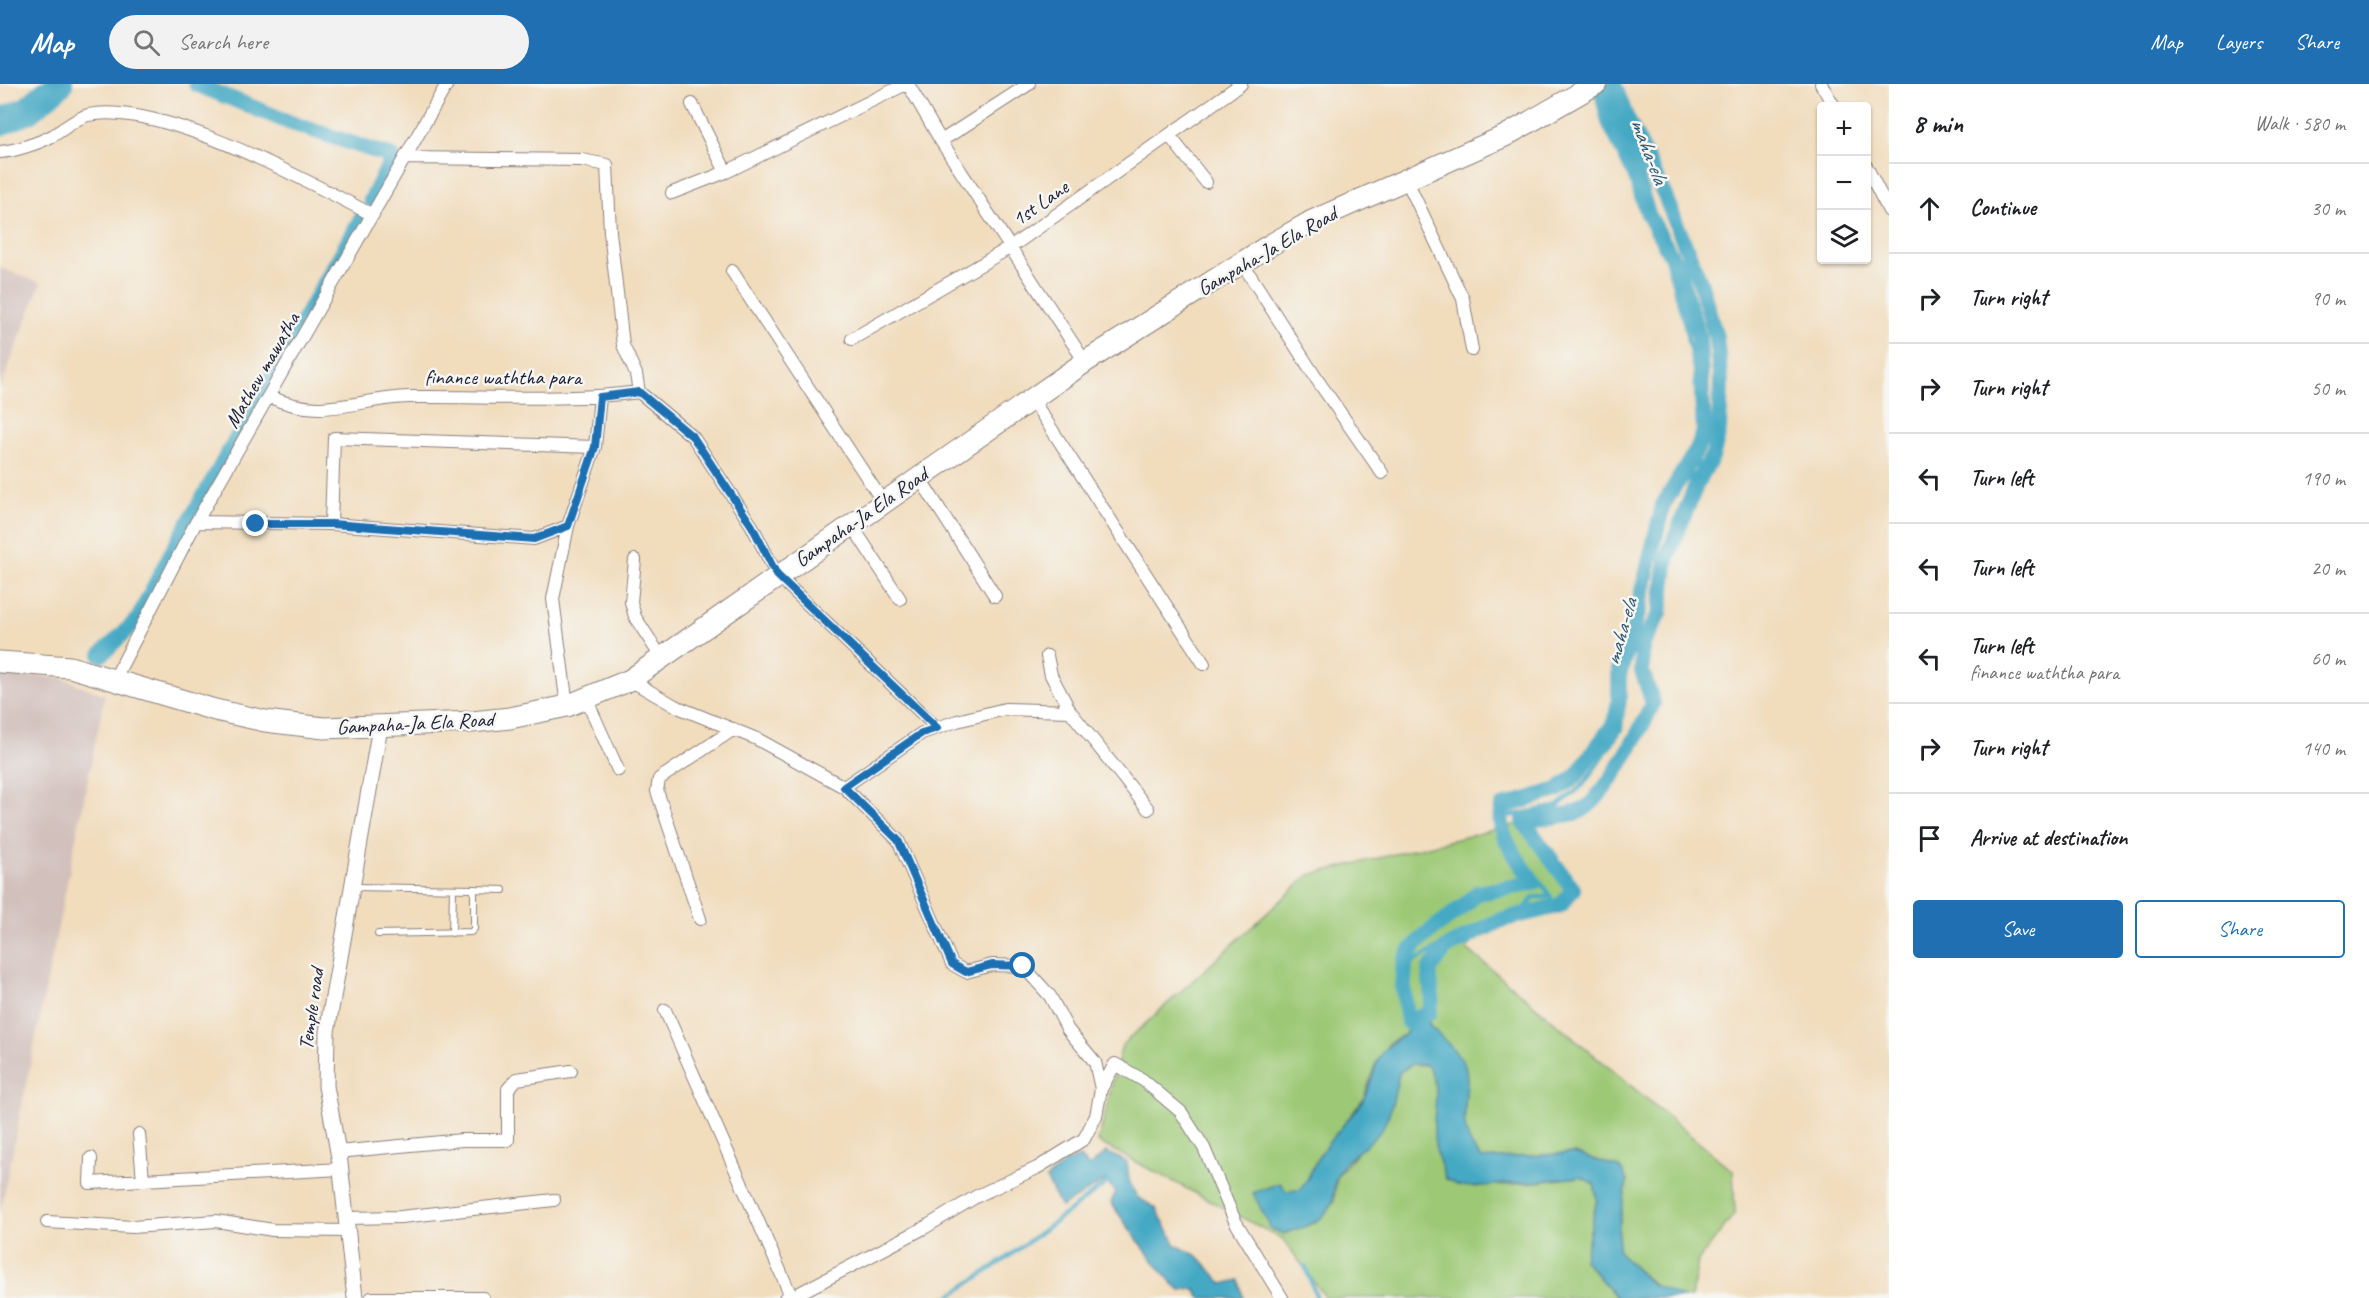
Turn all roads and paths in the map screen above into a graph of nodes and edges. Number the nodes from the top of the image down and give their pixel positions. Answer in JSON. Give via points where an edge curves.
{"nodes":[{"id":1,"x":447,"y":84,"type":"edge"},
{"id":2,"x":907,"y":84,"type":"edge"},
{"id":3,"x":1029,"y":84,"type":"edge"},
{"id":4,"x":1241,"y":84,"type":"edge"},
{"id":5,"x":1821,"y":84,"type":"edge"},
{"id":6,"x":1595,"y":85,"type":"edge"},
{"id":7,"x":1832,"y":102,"type":"edge"},
{"id":8,"x":692,"y":104,"type":"dead end"},
{"id":9,"x":1169,"y":135,"type":"junction"},
{"id":10,"x":941,"y":141,"type":"junction"},
{"id":11,"x":0,"y":152,"type":"edge"},
{"id":12,"x":406,"y":159,"type":"junction"},
{"id":13,"x":726,"y":172,"type":"junction"},
{"id":14,"x":1871,"y":176,"type":"edge"},
{"id":15,"x":1406,"y":179,"type":"junction"},
{"id":16,"x":1206,"y":182,"type":"dead end"},
{"id":17,"x":672,"y":193,"type":"dead end"},
{"id":18,"x":1889,"y":211,"type":"edge"},
{"id":19,"x":374,"y":215,"type":"junction"},
{"id":20,"x":1011,"y":247,"type":"junction"},
{"id":21,"x":1242,"y":262,"type":"junction"},
{"id":22,"x":732,"y":270,"type":"dead end"},
{"id":23,"x":852,"y":339,"type":"dead end"},
{"id":24,"x":1472,"y":350,"type":"dead end"},
{"id":25,"x":1085,"y":362,"type":"junction"},
{"id":26,"x":639,"y":392,"type":"junction"},
{"id":27,"x":270,"y":397,"type":"junction"},
{"id":28,"x":600,"y":397,"type":"junction"},
{"id":29,"x":1032,"y":399,"type":"junction"},
{"id":30,"x":595,"y":447,"type":"junction"},
{"id":31,"x":1382,"y":473,"type":"dead end"},
{"id":32,"x":919,"y":477,"type":"junction"},
{"id":33,"x":883,"y":502,"type":"junction"},
{"id":34,"x":196,"y":522,"type":"junction"},
{"id":35,"x":332,"y":524,"type":"junction"},
{"id":36,"x":851,"y":524,"type":"junction"},
{"id":37,"x":568,"y":526,"type":"junction"},
{"id":38,"x":635,"y":560,"type":"dead end"},
{"id":39,"x":777,"y":575,"type":"junction"},
{"id":40,"x":995,"y":596,"type":"dead end"},
{"id":41,"x":900,"y":599,"type":"dead end"},
{"id":42,"x":1047,"y":656,"type":"dead end"},
{"id":43,"x":661,"y":657,"type":"junction"},
{"id":44,"x":0,"y":662,"type":"edge"},
{"id":45,"x":1204,"y":664,"type":"dead end"},
{"id":46,"x":115,"y":678,"type":"junction"},
{"id":47,"x":630,"y":680,"type":"junction"},
{"id":48,"x":586,"y":698,"type":"junction"},
{"id":49,"x":567,"y":706,"type":"junction"},
{"id":50,"x":1070,"y":711,"type":"junction"},
{"id":51,"x":380,"y":727,"type":"junction"},
{"id":52,"x":937,"y":728,"type":"junction"},
{"id":53,"x":734,"y":729,"type":"junction"},
{"id":54,"x":618,"y":771,"type":"dead end"},
{"id":55,"x":844,"y":787,"type":"junction"},
{"id":56,"x":1148,"y":809,"type":"dead end"},
{"id":57,"x":352,"y":887,"type":"junction"},
{"id":58,"x":453,"y":889,"type":"junction"},
{"id":59,"x":474,"y":889,"type":"junction"},
{"id":60,"x":503,"y":890,"type":"dead end"},
{"id":61,"x":700,"y":919,"type":"dead end"},
{"id":62,"x":452,"y":933,"type":"junction"},
{"id":63,"x":378,"y":934,"type":"dead end"},
{"id":64,"x":665,"y":1010,"type":"dead end"},
{"id":65,"x":571,"y":1071,"type":"dead end"},
{"id":66,"x":1101,"y":1089,"type":"junction"},
{"id":67,"x":139,"y":1134,"type":"dead end"},
{"id":68,"x":338,"y":1152,"type":"junction"},
{"id":69,"x":91,"y":1158,"type":"dead end"},
{"id":70,"x":341,"y":1169,"type":"junction"},
{"id":71,"x":144,"y":1180,"type":"junction"},
{"id":72,"x":554,"y":1200,"type":"dead end"},
{"id":73,"x":46,"y":1222,"type":"dead end"},
{"id":74,"x":348,"y":1225,"type":"junction"},
{"id":75,"x":355,"y":1298,"type":"edge"},
{"id":76,"x":371,"y":1298,"type":"edge"},
{"id":77,"x":483,"y":1298,"type":"edge"},
{"id":78,"x":790,"y":1298,"type":"edge"},
{"id":79,"x":1282,"y":1298,"type":"edge"}],
"edges":[{"from":1,"to":12,"type":"street","name":"Mathew mawatha"},
{"from":2,"to":10,"type":"street"},
{"from":2,"to":13,"type":"street"},
{"from":3,"to":10,"type":"street"},
{"from":4,"to":9,"type":"street","name":"1st Lane"},
{"from":5,"to":7,"type":"street"},
{"from":6,"to":15,"type":"highway","name":"Gampaha-Ja Ela Road","via":[[1505,136]]},
{"from":8,"to":13,"type":"street"},
{"from":9,"to":16,"type":"street"},
{"from":9,"to":20,"type":"street","name":"1st Lane"},
{"from":10,"to":20,"type":"street"},
{"from":11,"to":19,"type":"street","via":[[50,137],[86,116],[121,113],[174,125],[266,161]]},
{"from":12,"to":19,"type":"street","name":"Mathew mawatha"},
{"from":12,"to":26,"type":"street","via":[[582,160],[607,165],[623,345]]},
{"from":13,"to":17,"type":"street"},
{"from":14,"to":18,"type":"street"},
{"from":15,"to":21,"type":"highway","name":"Gampaha-Ja Ela Road","via":[[1312,221]]},
{"from":15,"to":24,"type":"street","via":[[1463,299]]},
{"from":19,"to":27,"type":"street","name":"Mathew mawatha"},
{"from":20,"to":23,"type":"street","name":"1st Lane"},
{"from":20,"to":25,"type":"street"},
{"from":21,"to":25,"type":"highway","name":"Gampaha-Ja Ela Road"},
{"from":21,"to":31,"type":"street"},
{"from":22,"to":33,"type":"street"},
{"from":25,"to":29,"type":"highway","name":"Gampaha-Ja Ela Road"},
{"from":26,"to":28,"type":"street"},
{"from":26,"to":39,"type":"street","via":[[693,437],[752,526]]},
{"from":27,"to":28,"type":"street","name":"finance waththa para","via":[[286,405],[343,408],[405,397]]},
{"from":27,"to":34,"type":"street","name":"Mathew mawatha"},
{"from":28,"to":30,"type":"street","name":"finance waththa para"},
{"from":29,"to":32,"type":"highway","name":"Gampaha-Ja Ela Road"},
{"from":29,"to":45,"type":"street"},
{"from":30,"to":35,"type":"street","via":[[333,438]]},
{"from":30,"to":37,"type":"street","name":"finance waththa para"},
{"from":32,"to":33,"type":"highway","name":"Gampaha-Ja Ela Road"},
{"from":32,"to":40,"type":"street"},
{"from":33,"to":36,"type":"highway","name":"Gampaha-Ja Ela Road"},
{"from":34,"to":35,"type":"street"},
{"from":34,"to":46,"type":"street","name":"Mathew mawatha"},
{"from":35,"to":37,"type":"street","via":[[534,539]]},
{"from":36,"to":39,"type":"highway","name":"Gampaha-Ja Ela Road"},
{"from":36,"to":41,"type":"street"},
{"from":37,"to":49,"type":"street","name":"finance waththa para","via":[[553,599]]},
{"from":38,"to":43,"type":"street","via":[[631,602],[635,617]]},
{"from":39,"to":43,"type":"highway","name":"Gampaha-Ja Ela Road"},
{"from":39,"to":52,"type":"street"},
{"from":42,"to":50,"type":"street","via":[[1051,675]]},
{"from":43,"to":47,"type":"highway","name":"Gampaha-Ja Ela Road"},
{"from":44,"to":46,"type":"highway","name":"Gampaha-Ja Ela Road","via":[[70,667]]},
{"from":46,"to":51,"type":"highway","name":"Gampaha-Ja Ela Road","via":[[265,722],[324,728]]},
{"from":47,"to":48,"type":"highway","name":"Gampaha-Ja Ela Road"},
{"from":47,"to":53,"type":"street","via":[[675,706]]},
{"from":48,"to":49,"type":"highway","name":"Gampaha-Ja Ela Road"},
{"from":48,"to":54,"type":"street"},
{"from":49,"to":51,"type":"highway","name":"Gampaha-Ja Ela Road","via":[[472,723]]},
{"from":50,"to":52,"type":"street","via":[[1005,709]]},
{"from":50,"to":56,"type":"street"},
{"from":51,"to":57,"type":"street","name":"Temple road"},
{"from":52,"to":55,"type":"street","via":[[922,733]]},
{"from":53,"to":55,"type":"street"},
{"from":53,"to":61,"type":"street","via":[[659,779],[657,791]]},
{"from":55,"to":66,"type":"street","via":[[898,840],[952,964],[966,972],[992,965],[1023,966],[1050,996],[1068,1030],[1095,1062]]},
{"from":57,"to":58,"type":"lane"},
{"from":57,"to":68,"type":"street","name":"Temple road","via":[[326,1051],[326,1086]]},
{"from":58,"to":59,"type":"lane"},
{"from":58,"to":62,"type":"lane"},
{"from":59,"to":60,"type":"lane"},
{"from":59,"to":62,"type":"lane","via":[[474,929]]},
{"from":62,"to":63,"type":"lane"},
{"from":64,"to":78,"type":"street"},
{"from":65,"to":68,"type":"street","via":[[517,1079],[508,1089],[508,1140],[462,1140]]},
{"from":66,"to":78,"type":"street","via":[[1096,1116],[1084,1139],[1037,1168],[977,1196]]},
{"from":66,"to":79,"type":"street","via":[[1115,1065],[1143,1080],[1181,1112],[1204,1148],[1235,1221]]},
{"from":67,"to":71,"type":"street"},
{"from":68,"to":70,"type":"street","name":"Temple road"},
{"from":69,"to":71,"type":"street","via":[[90,1183]]},
{"from":70,"to":71,"type":"street"},
{"from":70,"to":74,"type":"street","name":"Temple road"},
{"from":72,"to":74,"type":"street"},
{"from":73,"to":74,"type":"street","via":[[133,1227],[216,1221],[273,1230]]},
{"from":74,"to":75,"type":"street","name":"Temple road"},
{"from":76,"to":77,"type":"street"}]}
